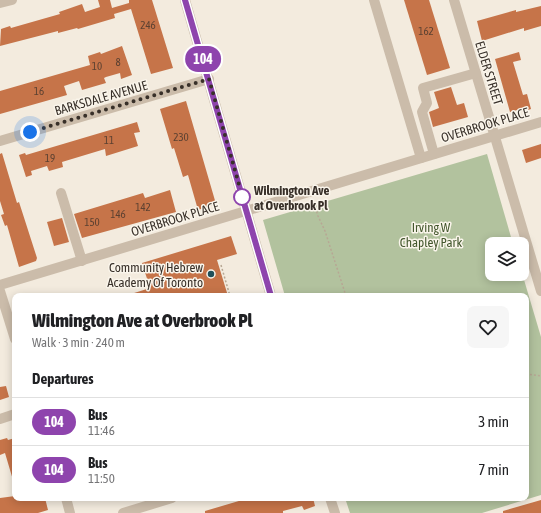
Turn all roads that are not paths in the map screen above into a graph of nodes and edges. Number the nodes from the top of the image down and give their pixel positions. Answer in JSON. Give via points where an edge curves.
{"nodes":[{"id":1,"x":12,"y":0,"type":"edge"},
{"id":2,"x":185,"y":0,"type":"edge"},
{"id":3,"x":374,"y":0,"type":"edge"},
{"id":4,"x":456,"y":0,"type":"edge"},
{"id":5,"x":0,"y":3,"type":"edge"},
{"id":6,"x":476,"y":73,"type":"junction"},
{"id":7,"x":209,"y":79,"type":"junction"},
{"id":8,"x":541,"y":122,"type":"edge"},
{"id":9,"x":495,"y":136,"type":"junction"},
{"id":10,"x":0,"y":141,"type":"edge"},
{"id":11,"x":434,"y":154,"type":"junction"},
{"id":12,"x":421,"y":158,"type":"junction"},
{"id":13,"x":60,"y":193,"type":"dead end"},
{"id":14,"x":246,"y":210,"type":"junction"},
{"id":15,"x":537,"y":260,"type":"edge"},
{"id":16,"x":82,"y":261,"type":"junction"},
{"id":17,"x":0,"y":285,"type":"edge"},
{"id":18,"x":0,"y":291,"type":"edge"},
{"id":19,"x":541,"y":291,"type":"edge"},
{"id":20,"x":270,"y":293,"type":"edge"},
{"id":21,"x":12,"y":329,"type":"edge"},
{"id":22,"x":12,"y":415,"type":"edge"},
{"id":23,"x":0,"y":419,"type":"edge"},
{"id":24,"x":67,"y":501,"type":"edge"},
{"id":25,"x":162,"y":501,"type":"edge"},
{"id":26,"x":331,"y":501,"type":"edge"},
{"id":27,"x":70,"y":513,"type":"edge"},
{"id":28,"x":122,"y":513,"type":"edge"},
{"id":29,"x":334,"y":513,"type":"edge"}],
"edges":[{"from":1,"to":5,"type":"street"},
{"from":2,"to":7,"type":"street"},
{"from":3,"to":12,"type":"street"},
{"from":4,"to":6,"type":"street","name":"ELDER STREET"},
{"from":6,"to":9,"type":"street","name":"ELDER STREET"},
{"from":6,"to":11,"type":"street","via":[[423,88],[427,103],[422,112]]},
{"from":7,"to":10,"type":"street","name":"BARKSDALE AVENUE"},
{"from":7,"to":14,"type":"street"},
{"from":8,"to":9,"type":"street","name":"OVERBROOK PLACE"},
{"from":9,"to":11,"type":"street","name":"OVERBROOK PLACE"},
{"from":9,"to":15,"type":"street","name":"ELDER STREET"},
{"from":11,"to":12,"type":"street","name":"OVERBROOK PLACE"},
{"from":12,"to":14,"type":"street","name":"OVERBROOK PLACE"},
{"from":13,"to":16,"type":"street"},
{"from":14,"to":16,"type":"street","name":"OVERBROOK PLACE"},
{"from":14,"to":20,"type":"street"},
{"from":15,"to":19,"type":"street","name":"ELDER STREET"},
{"from":16,"to":17,"type":"street","name":"OVERBROOK PLACE"},
{"from":18,"to":21,"type":"street"},
{"from":22,"to":23,"type":"street"},
{"from":24,"to":27,"type":"street"},
{"from":25,"to":28,"type":"street"},
{"from":26,"to":29,"type":"street"}]}
